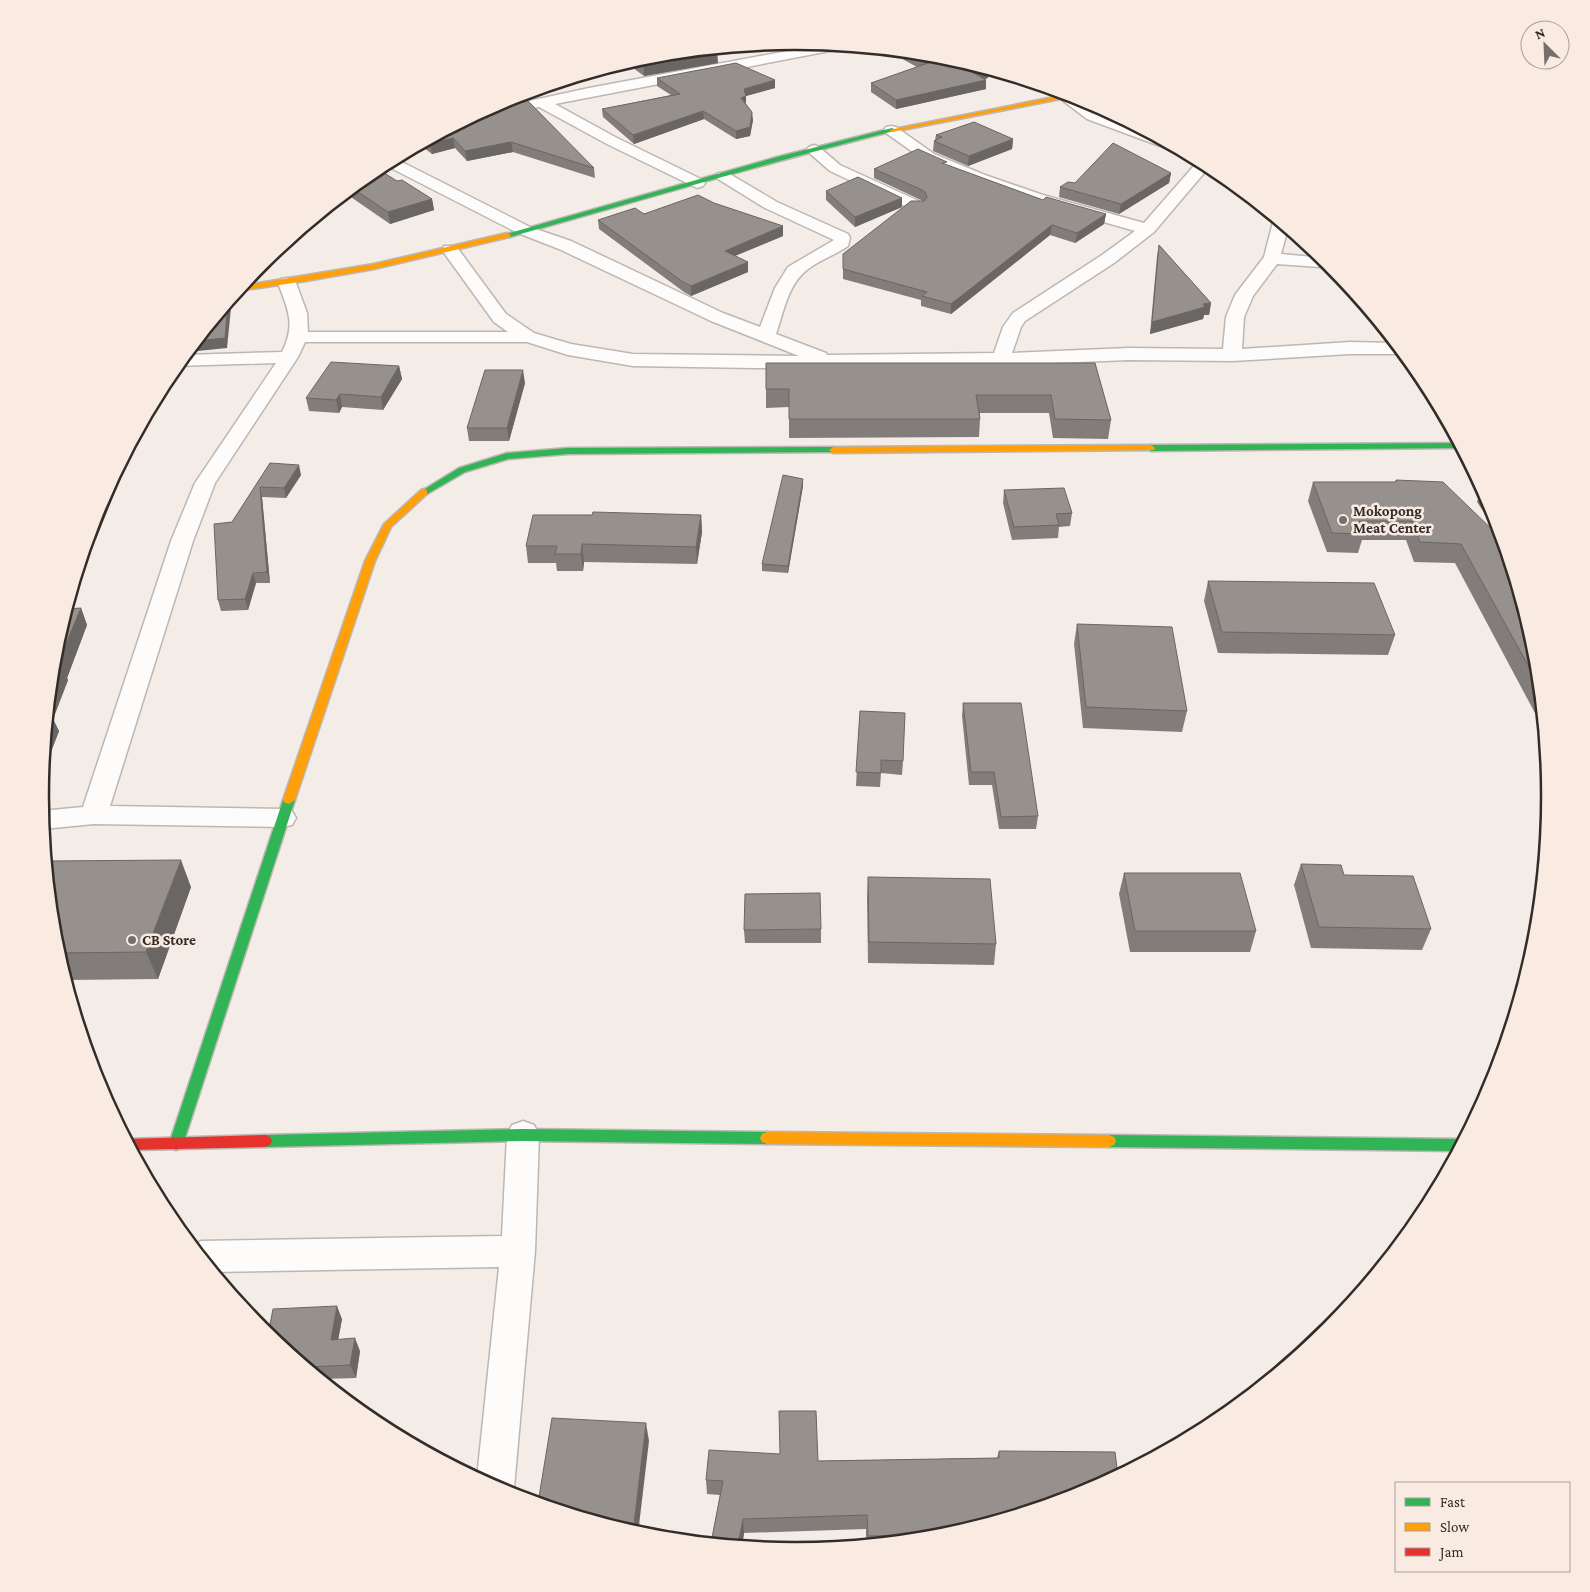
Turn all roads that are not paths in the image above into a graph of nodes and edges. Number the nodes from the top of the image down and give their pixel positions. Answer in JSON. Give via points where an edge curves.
{"nodes":[{"id":1,"x":793,"y":50,"type":"edge"},
{"id":2,"x":578,"y":83,"type":"dead end"},
{"id":3,"x":589,"y":92,"type":"junction"},
{"id":4,"x":1058,"y":98,"type":"edge"},
{"id":5,"x":541,"y":102,"type":"junction"},
{"id":6,"x":1083,"y":108,"type":"edge"},
{"id":7,"x":501,"y":110,"type":"edge"},
{"id":8,"x":891,"y":130,"type":"junction"},
{"id":9,"x":1132,"y":131,"type":"edge"},
{"id":10,"x":814,"y":150,"type":"junction"},
{"id":11,"x":397,"y":166,"type":"edge"},
{"id":12,"x":1199,"y":169,"type":"edge"},
{"id":13,"x":723,"y":176,"type":"junction"},
{"id":14,"x":697,"y":183,"type":"junction"},
{"id":15,"x":917,"y":206,"type":"edge"},
{"id":16,"x":1279,"y":228,"type":"edge"},
{"id":17,"x":1148,"y":229,"type":"junction"},
{"id":18,"x":524,"y":230,"type":"junction"},
{"id":19,"x":450,"y":250,"type":"junction"},
{"id":20,"x":1272,"y":258,"type":"junction"},
{"id":21,"x":1317,"y":263,"type":"edge"},
{"id":22,"x":287,"y":283,"type":"junction"},
{"id":23,"x":248,"y":289,"type":"edge"},
{"id":24,"x":766,"y":336,"type":"junction"},
{"id":25,"x":299,"y":337,"type":"junction"},
{"id":26,"x":528,"y":337,"type":"junction"},
{"id":27,"x":1392,"y":349,"type":"edge"},
{"id":28,"x":1232,"y":355,"type":"junction"},
{"id":29,"x":289,"y":357,"type":"junction"},
{"id":30,"x":1001,"y":359,"type":"junction"},
{"id":31,"x":190,"y":361,"type":"edge"},
{"id":32,"x":829,"y":361,"type":"junction"},
{"id":33,"x":1453,"y":446,"type":"edge"},
{"id":34,"x":94,"y":815,"type":"junction"},
{"id":35,"x":283,"y":818,"type":"junction"},
{"id":36,"x":49,"y":819,"type":"edge"},
{"id":37,"x":523,"y":1135,"type":"junction"},
{"id":38,"x":136,"y":1144,"type":"edge"},
{"id":39,"x":176,"y":1144,"type":"junction"},
{"id":40,"x":1454,"y":1145,"type":"edge"},
{"id":41,"x":518,"y":1251,"type":"junction"},
{"id":42,"x":212,"y":1261,"type":"edge"},
{"id":43,"x":496,"y":1479,"type":"edge"}],
"edges":[{"from":1,"to":3,"type":"street"},
{"from":2,"to":3,"type":"street"},
{"from":3,"to":5,"type":"street"},
{"from":4,"to":8,"type":"street"},
{"from":5,"to":7,"type":"street"},
{"from":5,"to":14,"type":"street"},
{"from":6,"to":9,"type":"street","via":[[1092,116]]},
{"from":8,"to":10,"type":"street"},
{"from":8,"to":17,"type":"street","via":[[929,157],[980,178],[1037,198]]},
{"from":10,"to":13,"type":"street"},
{"from":10,"to":15,"type":"street","via":[[835,168]]},
{"from":11,"to":18,"type":"street"},
{"from":12,"to":17,"type":"street"},
{"from":13,"to":14,"type":"street"},
{"from":13,"to":24,"type":"street","via":[[771,205],[842,238],[837,246],[791,273]]},
{"from":14,"to":18,"type":"street"},
{"from":16,"to":20,"type":"street"},
{"from":17,"to":30,"type":"street","via":[[1018,317]]},
{"from":18,"to":19,"type":"street"},
{"from":18,"to":24,"type":"street","via":[[565,244],[717,317]]},
{"from":19,"to":22,"type":"street"},
{"from":19,"to":26,"type":"street","via":[[500,318]]},
{"from":20,"to":21,"type":"street"},
{"from":20,"to":28,"type":"street","via":[[1244,295],[1235,317]]},
{"from":22,"to":23,"type":"street"},
{"from":22,"to":25,"type":"street","via":[[301,322]]},
{"from":24,"to":32,"type":"street"},
{"from":25,"to":26,"type":"street"},
{"from":25,"to":29,"type":"street"},
{"from":26,"to":32,"type":"street","via":[[568,350],[633,360]]},
{"from":27,"to":28,"type":"street"},
{"from":28,"to":30,"type":"street","via":[[1129,354]]},
{"from":29,"to":31,"type":"street"},
{"from":29,"to":34,"type":"street","via":[[205,483],[182,541]]},
{"from":30,"to":32,"type":"street"},
{"from":33,"to":35,"type":"street","via":[[568,451],[507,456],[462,470],[419,495],[387,526],[370,561]]},
{"from":34,"to":35,"type":"street"},
{"from":34,"to":36,"type":"street"},
{"from":35,"to":39,"type":"street"},
{"from":37,"to":39,"type":"street"},
{"from":37,"to":40,"type":"street"},
{"from":37,"to":41,"type":"street"},
{"from":38,"to":39,"type":"street"},
{"from":41,"to":42,"type":"street"},
{"from":41,"to":43,"type":"street"}]}
